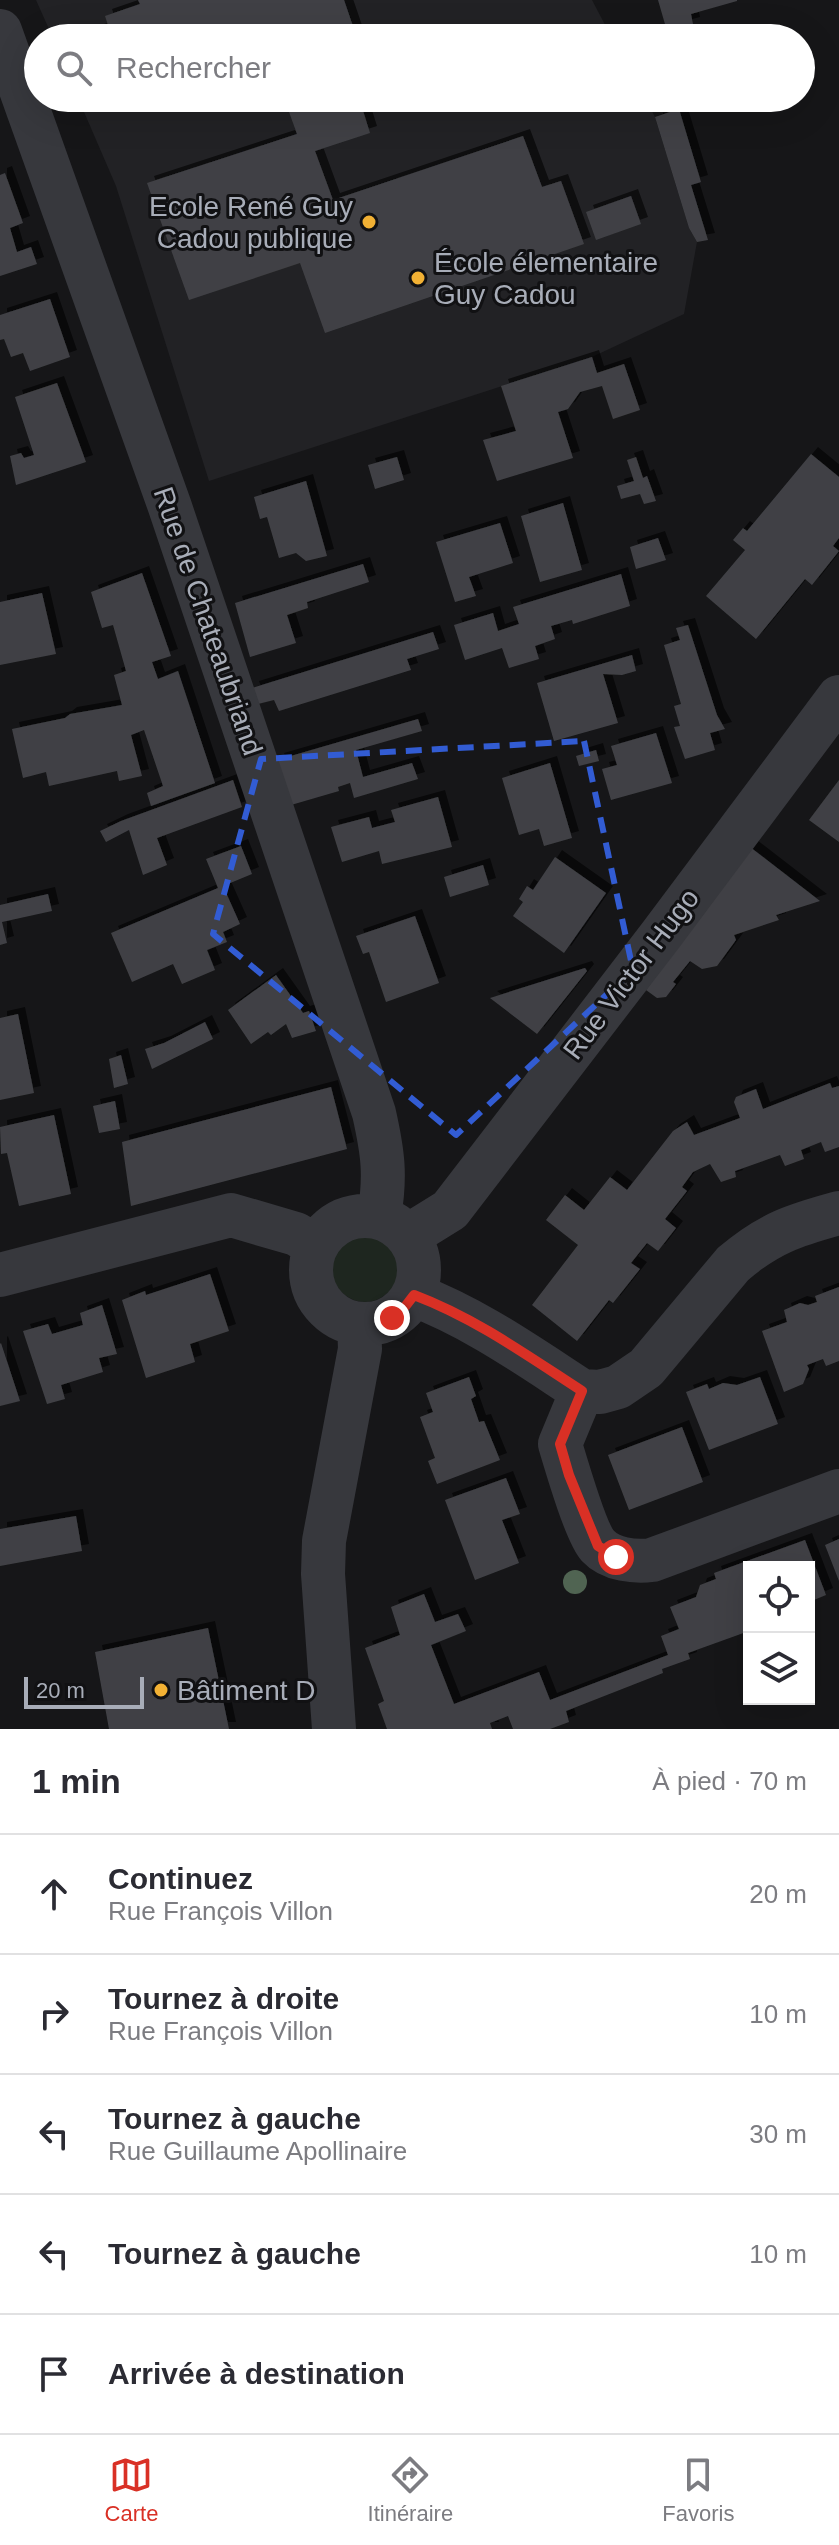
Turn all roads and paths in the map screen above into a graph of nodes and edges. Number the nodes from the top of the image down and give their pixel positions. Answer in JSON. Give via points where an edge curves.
{"nodes":[{"id":1,"x":0,"y":31,"type":"edge"},
{"id":2,"x":24,"y":98,"type":"edge"},
{"id":3,"x":29,"y":112,"type":"edge"},
{"id":4,"x":839,"y":697,"type":"edge"},
{"id":5,"x":839,"y":1213,"type":"edge"},
{"id":6,"x":393,"y":1227,"type":"junction"},
{"id":7,"x":316,"y":1246,"type":"junction"},
{"id":8,"x":0,"y":1275,"type":"edge"},
{"id":9,"x":414,"y":1295,"type":"junction"},
{"id":10,"x":359,"y":1324,"type":"junction"},
{"id":11,"x":582,"y":1391,"type":"junction"},
{"id":12,"x":839,"y":1491,"type":"edge"},
{"id":13,"x":334,"y":1729,"type":"edge"}],
"edges":[{"from":1,"to":2,"type":"street","name":"Rue de Chateaubriand"},
{"from":3,"to":6,"type":"street","name":"Rue de Chateaubriand","via":[[170,507],[374,1113]]},
{"from":4,"to":6,"type":"street","name":"Rue Victor Hugo","via":[[450,1210]]},
{"from":5,"to":11,"type":"street","via":[[791,1225],[747,1252],[646,1368],[618,1387]]},
{"from":6,"to":7,"type":"street","via":[[360,1216],[327,1231]]},
{"from":6,"to":9,"type":"street","via":[[415,1249],[420,1265]]},
{"from":7,"to":8,"type":"street","via":[[296,1234],[231,1215]]},
{"from":7,"to":10,"type":"street","via":[[311,1280],[318,1297],[328,1311]]},
{"from":9,"to":10,"type":"street","via":[[392,1318]]},
{"from":9,"to":11,"type":"street","via":[[488,1330]]},
{"from":10,"to":13,"type":"street","via":[[360,1349],[324,1541]]},
{"from":11,"to":12,"type":"street","via":[[560,1444],[598,1546],[616,1557],[652,1560]]}]}
